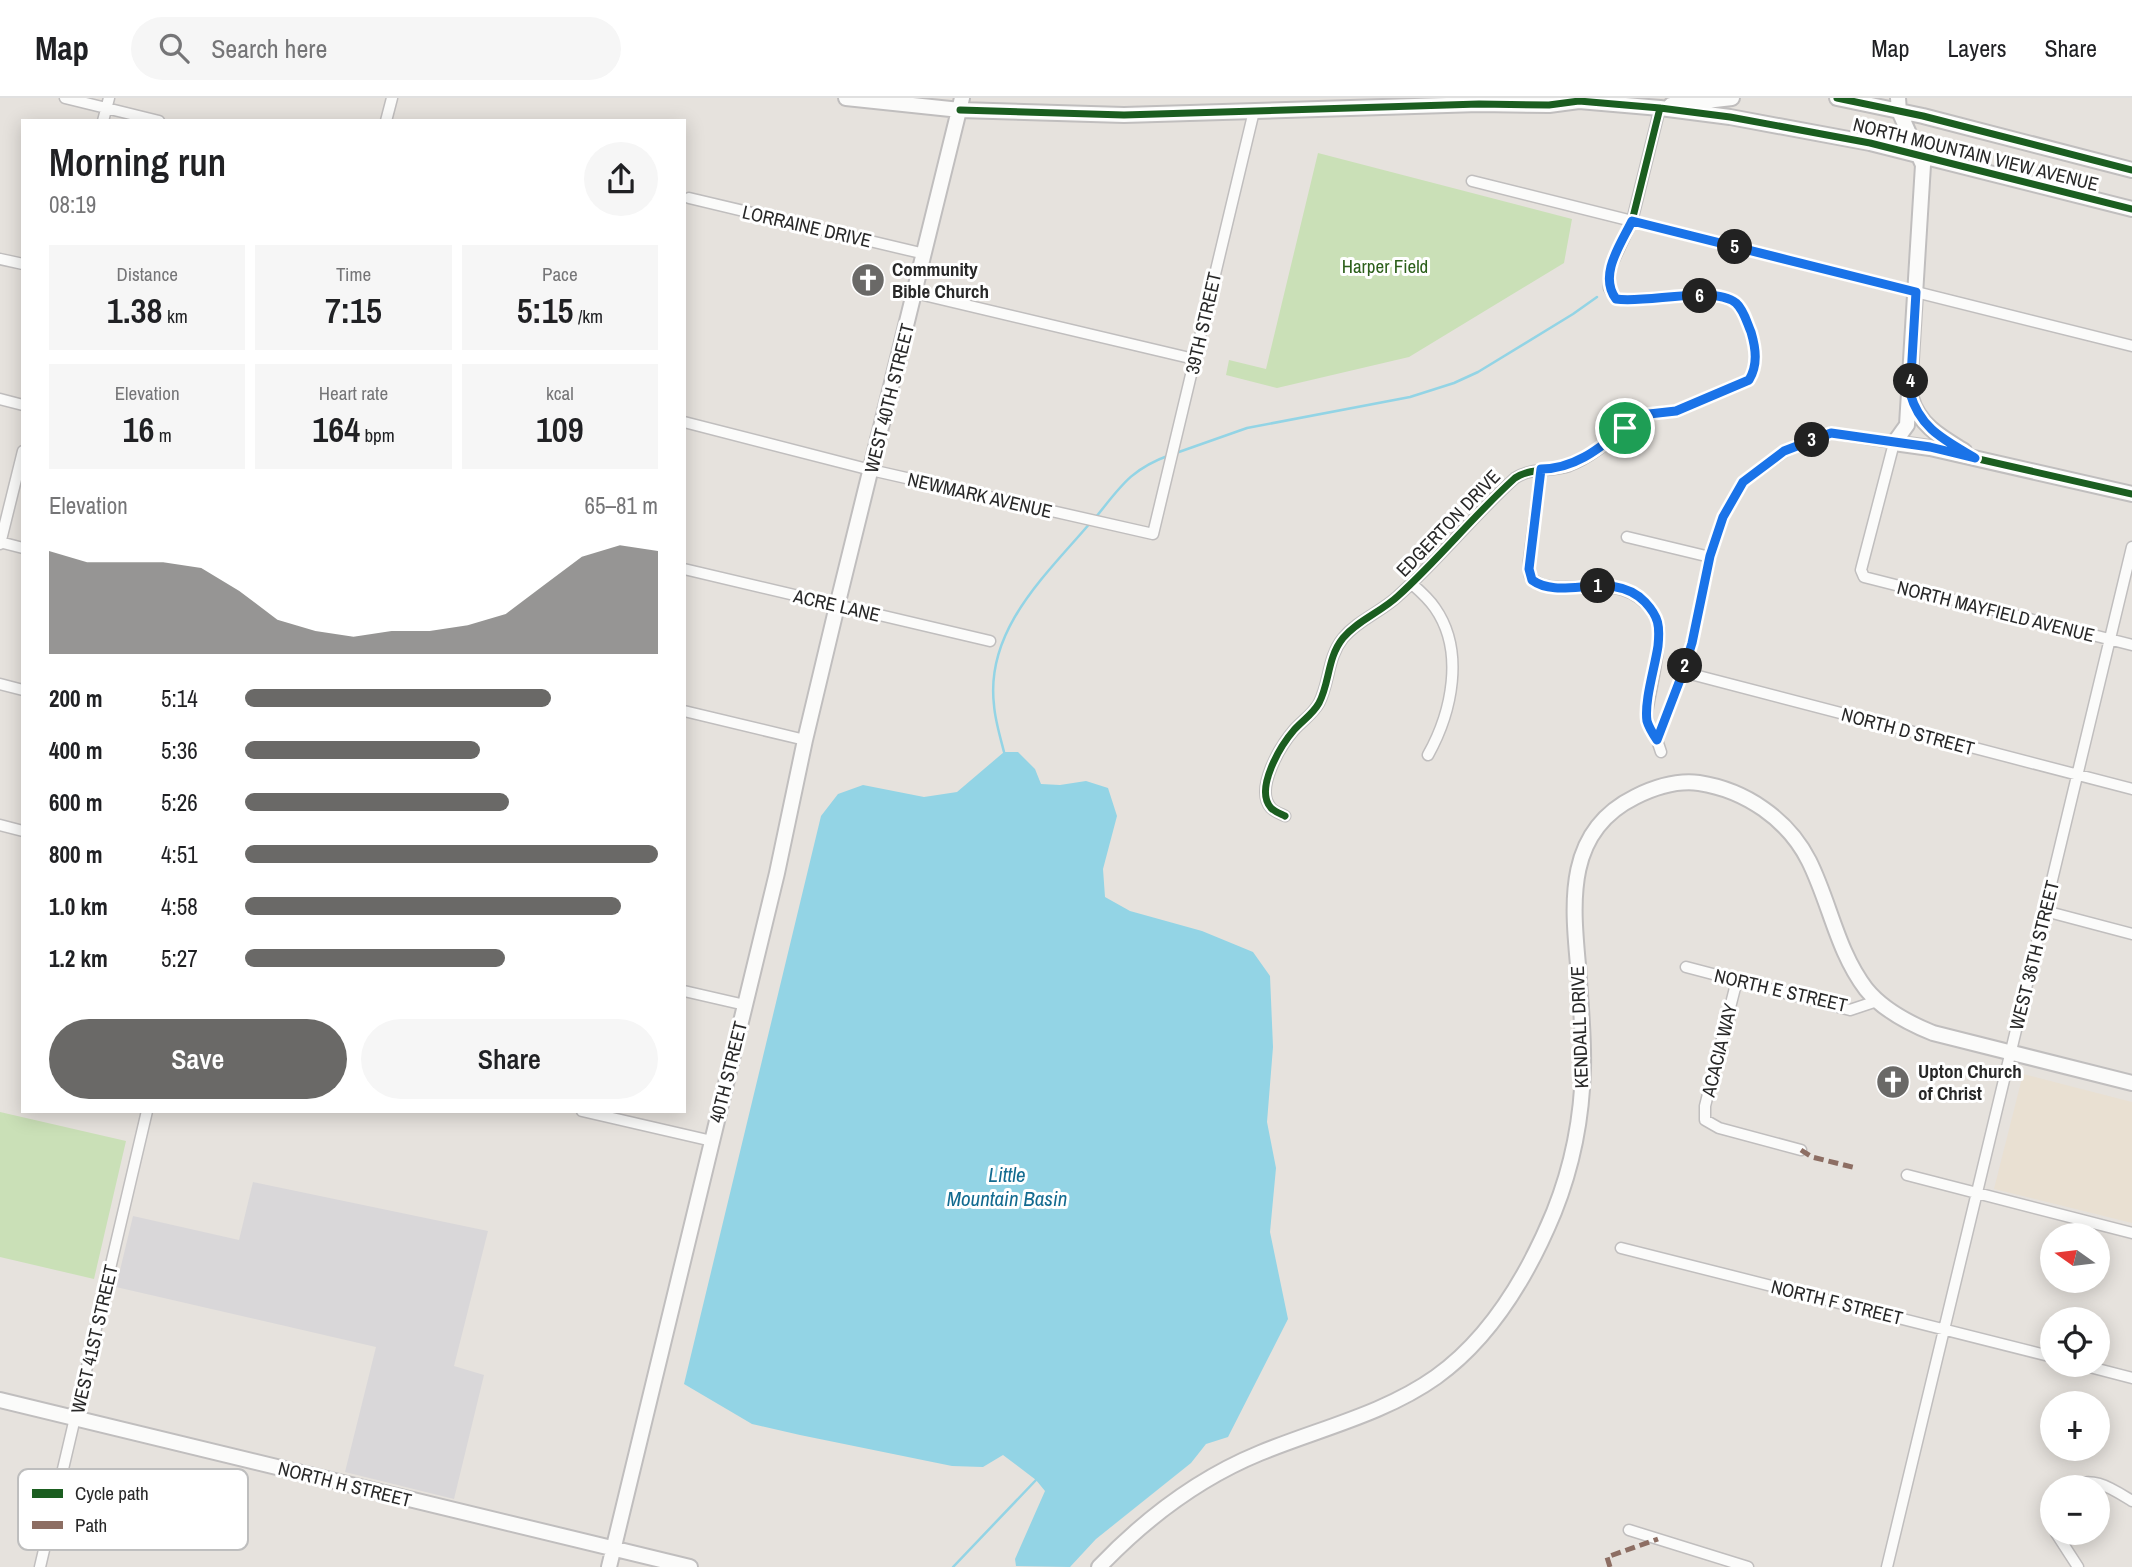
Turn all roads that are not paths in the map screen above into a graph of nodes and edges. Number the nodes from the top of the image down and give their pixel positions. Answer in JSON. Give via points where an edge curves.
{"nodes":[{"id":1,"x":65,"y":98,"type":"edge"},
{"id":2,"x":391,"y":98,"type":"edge"},
{"id":3,"x":846,"y":98,"type":"edge"},
{"id":4,"x":929,"y":98,"type":"edge"},
{"id":5,"x":1733,"y":98,"type":"edge"},
{"id":6,"x":1837,"y":98,"type":"edge"},
{"id":7,"x":1558,"y":101,"type":"edge"},
{"id":8,"x":108,"y":103,"type":"edge"},
{"id":9,"x":961,"y":104,"type":"edge"},
{"id":10,"x":1899,"y":104,"type":"edge"},
{"id":11,"x":903,"y":105,"type":"junction"},
{"id":12,"x":1660,"y":107,"type":"junction"},
{"id":13,"x":1254,"y":111,"type":"junction"},
{"id":14,"x":1730,"y":117,"type":"junction"},
{"id":15,"x":153,"y":119,"type":"edge"},
{"id":16,"x":386,"y":119,"type":"edge"},
{"id":17,"x":1919,"y":154,"type":"junction"},
{"id":18,"x":2132,"y":170,"type":"edge"},
{"id":19,"x":1472,"y":181,"type":"dead end"},
{"id":20,"x":689,"y":198,"type":"dead end"},
{"id":21,"x":2132,"y":209,"type":"edge"},
{"id":22,"x":1632,"y":221,"type":"junction"},
{"id":23,"x":925,"y":254,"type":"junction"},
{"id":24,"x":0,"y":259,"type":"edge"},
{"id":25,"x":21,"y":264,"type":"edge"},
{"id":26,"x":1916,"y":292,"type":"junction"},
{"id":27,"x":915,"y":293,"type":"junction"},
{"id":28,"x":2132,"y":346,"type":"edge"},
{"id":29,"x":1194,"y":359,"type":"junction"},
{"id":30,"x":1910,"y":393,"type":"junction"},
{"id":31,"x":0,"y":399,"type":"edge"},
{"id":32,"x":21,"y":404,"type":"edge"},
{"id":33,"x":686,"y":422,"type":"edge"},
{"id":34,"x":1894,"y":443,"type":"junction"},
{"id":35,"x":1975,"y":458,"type":"junction"},
{"id":36,"x":21,"y":459,"type":"edge"},
{"id":37,"x":1541,"y":469,"type":"junction"},
{"id":38,"x":871,"y":470,"type":"junction"},
{"id":39,"x":2132,"y":494,"type":"edge"},
{"id":40,"x":1153,"y":534,"type":"joint"},
{"id":41,"x":1627,"y":537,"type":"dead end"},
{"id":42,"x":0,"y":543,"type":"edge"},
{"id":43,"x":2132,"y":547,"type":"edge"},
{"id":44,"x":21,"y":548,"type":"edge"},
{"id":45,"x":1710,"y":556,"type":"junction"},
{"id":46,"x":686,"y":569,"type":"edge"},
{"id":47,"x":845,"y":576,"type":"joint"},
{"id":48,"x":1412,"y":584,"type":"junction"},
{"id":49,"x":837,"y":606,"type":"junction"},
{"id":50,"x":2110,"y":640,"type":"junction"},
{"id":51,"x":990,"y":641,"type":"dead end"},
{"id":52,"x":2132,"y":645,"type":"edge"},
{"id":53,"x":1683,"y":672,"type":"junction"},
{"id":54,"x":0,"y":684,"type":"edge"},
{"id":55,"x":21,"y":689,"type":"edge"},
{"id":56,"x":686,"y":711,"type":"edge"},
{"id":57,"x":805,"y":740,"type":"junction"},
{"id":58,"x":1657,"y":740,"type":"junction"},
{"id":59,"x":1661,"y":752,"type":"dead end"},
{"id":60,"x":1428,"y":755,"type":"dead end"},
{"id":61,"x":2077,"y":775,"type":"junction"},
{"id":62,"x":2132,"y":789,"type":"edge"},
{"id":63,"x":1285,"y":816,"type":"dead end"},
{"id":64,"x":0,"y":825,"type":"edge"},
{"id":65,"x":21,"y":830,"type":"edge"},
{"id":66,"x":2045,"y":911,"type":"junction"},
{"id":67,"x":2132,"y":934,"type":"edge"},
{"id":68,"x":1686,"y":967,"type":"dead end"},
{"id":69,"x":1737,"y":980,"type":"junction"},
{"id":70,"x":686,"y":991,"type":"edge"},
{"id":71,"x":1877,"y":1001,"type":"junction"},
{"id":72,"x":745,"y":1005,"type":"junction"},
{"id":73,"x":2011,"y":1052,"type":"junction"},
{"id":74,"x":2132,"y":1083,"type":"edge"},
{"id":75,"x":147,"y":1113,"type":"edge"},
{"id":76,"x":591,"y":1113,"type":"edge"},
{"id":77,"x":712,"y":1141,"type":"junction"},
{"id":78,"x":1801,"y":1150,"type":"dead end"},
{"id":79,"x":1907,"y":1175,"type":"dead end"},
{"id":80,"x":1977,"y":1194,"type":"junction"},
{"id":81,"x":2132,"y":1233,"type":"edge"},
{"id":82,"x":1621,"y":1248,"type":"dead end"},
{"id":83,"x":1944,"y":1329,"type":"junction"},
{"id":84,"x":2040,"y":1354,"type":"edge"},
{"id":85,"x":2110,"y":1372,"type":"edge"},
{"id":86,"x":2132,"y":1378,"type":"edge"},
{"id":87,"x":0,"y":1399,"type":"edge"},
{"id":88,"x":75,"y":1418,"type":"junction"},
{"id":89,"x":63,"y":1469,"type":"edge"},
{"id":90,"x":2110,"y":1489,"type":"edge"},
{"id":91,"x":2132,"y":1501,"type":"edge"},
{"id":92,"x":1629,"y":1530,"type":"dead end"},
{"id":93,"x":2064,"y":1545,"type":"edge"},
{"id":94,"x":613,"y":1549,"type":"junction"},
{"id":95,"x":609,"y":1567,"type":"edge"},
{"id":96,"x":690,"y":1567,"type":"edge"},
{"id":97,"x":1099,"y":1567,"type":"edge"},
{"id":98,"x":1748,"y":1567,"type":"edge"},
{"id":99,"x":1887,"y":1567,"type":"edge"},
{"id":100,"x":2078,"y":1567,"type":"edge"}],
"edges":[{"from":1,"to":8,"type":"street"},
{"from":2,"to":16,"type":"street"},
{"from":3,"to":11,"type":"main road"},
{"from":4,"to":11,"type":"main road"},
{"from":5,"to":12,"type":"main road"},
{"from":5,"to":14,"type":"street"},
{"from":6,"to":10,"type":"main road","name":"NORTH MOUNTAIN VIEW AVENUE"},
{"from":7,"to":12,"type":"main road"},
{"from":7,"to":13,"type":"main road"},
{"from":8,"to":15,"type":"street"},
{"from":9,"to":11,"type":"main road"},
{"from":9,"to":13,"type":"main road","via":[[1124,115]]},
{"from":9,"to":23,"type":"main road","name":"WEST 40TH STREET"},
{"from":10,"to":17,"type":"main road"},
{"from":10,"to":18,"type":"main road","name":"NORTH MOUNTAIN VIEW AVENUE"},
{"from":12,"to":14,"type":"main road","name":"NORTH MOUNTAIN VIEW AVENUE"},
{"from":12,"to":22,"type":"street","name":"EDGERTON DRIVE"},
{"from":13,"to":29,"type":"street","name":"39TH STREET"},
{"from":14,"to":17,"type":"main road","name":"NORTH MOUNTAIN VIEW AVENUE"},
{"from":17,"to":21,"type":"main road","name":"NORTH MOUNTAIN VIEW AVENUE"},
{"from":17,"to":26,"type":"main road","via":[[1923,169]]},
{"from":19,"to":22,"type":"street"},
{"from":20,"to":23,"type":"street","name":"LORRAINE DRIVE"},
{"from":22,"to":26,"type":"street"},
{"from":22,"to":37,"type":"street","name":"EDGERTON DRIVE","via":[[1611,266],[1609,288],[1616,299],[1726,298],[1742,311],[1751,334],[1754,372],[1749,380],[1676,411],[1639,417],[1569,466]]},
{"from":23,"to":27,"type":"main road","name":"WEST 40TH STREET"},
{"from":24,"to":25,"type":"street"},
{"from":26,"to":28,"type":"street"},
{"from":26,"to":30,"type":"main road"},
{"from":27,"to":29,"type":"street"},
{"from":27,"to":38,"type":"main road","name":"WEST 40TH STREET"},
{"from":29,"to":40,"type":"street","name":"39TH STREET"},
{"from":30,"to":34,"type":"main road","via":[[1908,425]]},
{"from":30,"to":35,"type":"main road","via":[[1914,409],[1928,427]]},
{"from":31,"to":32,"type":"street"},
{"from":33,"to":38,"type":"street","name":"NEWMARK AVENUE"},
{"from":34,"to":35,"type":"main road"},
{"from":34,"to":45,"type":"street","via":[[1831,433],[1784,451],[1743,482],[1723,517]]},
{"from":34,"to":50,"type":"street","name":"NORTH MAYFIELD AVENUE","via":[[1861,574]]},
{"from":35,"to":39,"type":"main road"},
{"from":36,"to":42,"type":"street"},
{"from":37,"to":48,"type":"street","name":"EDGERTON DRIVE","via":[[1515,478]]},
{"from":37,"to":58,"type":"street","via":[[1530,576],[1536,583],[1554,587],[1616,587],[1640,597],[1655,614],[1658,648],[1647,713]]},
{"from":38,"to":40,"type":"street","name":"NEWMARK AVENUE"},
{"from":38,"to":47,"type":"main road","name":"WEST 40TH STREET"},
{"from":41,"to":45,"type":"street"},
{"from":42,"to":44,"type":"street"},
{"from":43,"to":50,"type":"street","name":"WEST 36TH STREET"},
{"from":45,"to":53,"type":"street"},
{"from":46,"to":49,"type":"street","name":"ACRE LANE"},
{"from":47,"to":49,"type":"main road","name":"40TH STREET"},
{"from":48,"to":60,"type":"street","via":[[1435,607],[1449,638],[1451,658],[1451,692]]},
{"from":48,"to":63,"type":"street","name":"EDGERTON DRIVE","via":[[1341,640],[1319,704],[1278,751],[1267,794],[1271,808]]},
{"from":49,"to":51,"type":"street","name":"ACRE LANE"},
{"from":49,"to":57,"type":"main road","name":"40TH STREET"},
{"from":50,"to":52,"type":"street","name":"NORTH MAYFIELD AVENUE"},
{"from":50,"to":61,"type":"street","name":"WEST 36TH STREET"},
{"from":53,"to":58,"type":"street"},
{"from":53,"to":61,"type":"street","name":"NORTH D STREET"},
{"from":54,"to":55,"type":"street"},
{"from":56,"to":57,"type":"street"},
{"from":57,"to":72,"type":"main road","name":"40TH STREET"},
{"from":58,"to":59,"type":"street"},
{"from":61,"to":62,"type":"street","name":"NORTH D STREET"},
{"from":61,"to":66,"type":"street","name":"WEST 36TH STREET"},
{"from":64,"to":65,"type":"street"},
{"from":66,"to":67,"type":"street"},
{"from":66,"to":73,"type":"street","name":"WEST 36TH STREET"},
{"from":68,"to":69,"type":"street","name":"NORTH E STREET"},
{"from":69,"to":71,"type":"street","name":"NORTH E STREET","via":[[1850,1010]]},
{"from":69,"to":78,"type":"street","name":"ACACIA WAY","via":[[1705,1119],[1719,1128]]},
{"from":70,"to":72,"type":"street"},
{"from":71,"to":73,"type":"main road","name":"KENDALL DRIVE","via":[[1933,1033]]},
{"from":71,"to":97,"type":"main road","name":"KENDALL DRIVE","via":[[1853,968],[1801,847],[1758,804],[1714,786],[1677,783],[1646,792],[1610,813],[1590,837],[1575,882],[1583,1045],[1575,1138],[1556,1206],[1513,1293],[1477,1341],[1435,1378],[1386,1405],[1229,1468],[1171,1504]]},
{"from":72,"to":77,"type":"main road","name":"40TH STREET"},
{"from":73,"to":74,"type":"main road","name":"KENDALL DRIVE"},
{"from":73,"to":80,"type":"street","name":"WEST 36TH STREET"},
{"from":75,"to":88,"type":"street","name":"WEST 41ST STREET"},
{"from":76,"to":77,"type":"street"},
{"from":77,"to":94,"type":"main road","name":"40TH STREET"},
{"from":79,"to":80,"type":"street"},
{"from":80,"to":81,"type":"street"},
{"from":80,"to":83,"type":"street","name":"WEST 36TH STREET"},
{"from":82,"to":83,"type":"street","name":"NORTH F STREET"},
{"from":83,"to":84,"type":"street","name":"NORTH F STREET"},
{"from":83,"to":99,"type":"street","name":"WEST 36TH STREET"},
{"from":85,"to":86,"type":"street"},
{"from":87,"to":88,"type":"main road","name":"NORTH H STREET"},
{"from":88,"to":89,"type":"street","name":"WEST 41ST STREET"},
{"from":88,"to":94,"type":"main road","name":"NORTH H STREET"},
{"from":90,"to":91,"type":"street"},
{"from":92,"to":98,"type":"street"},
{"from":93,"to":100,"type":"street"},
{"from":94,"to":95,"type":"main road","name":"40TH STREET"},
{"from":94,"to":96,"type":"main road","name":"NORTH H STREET"}]}
